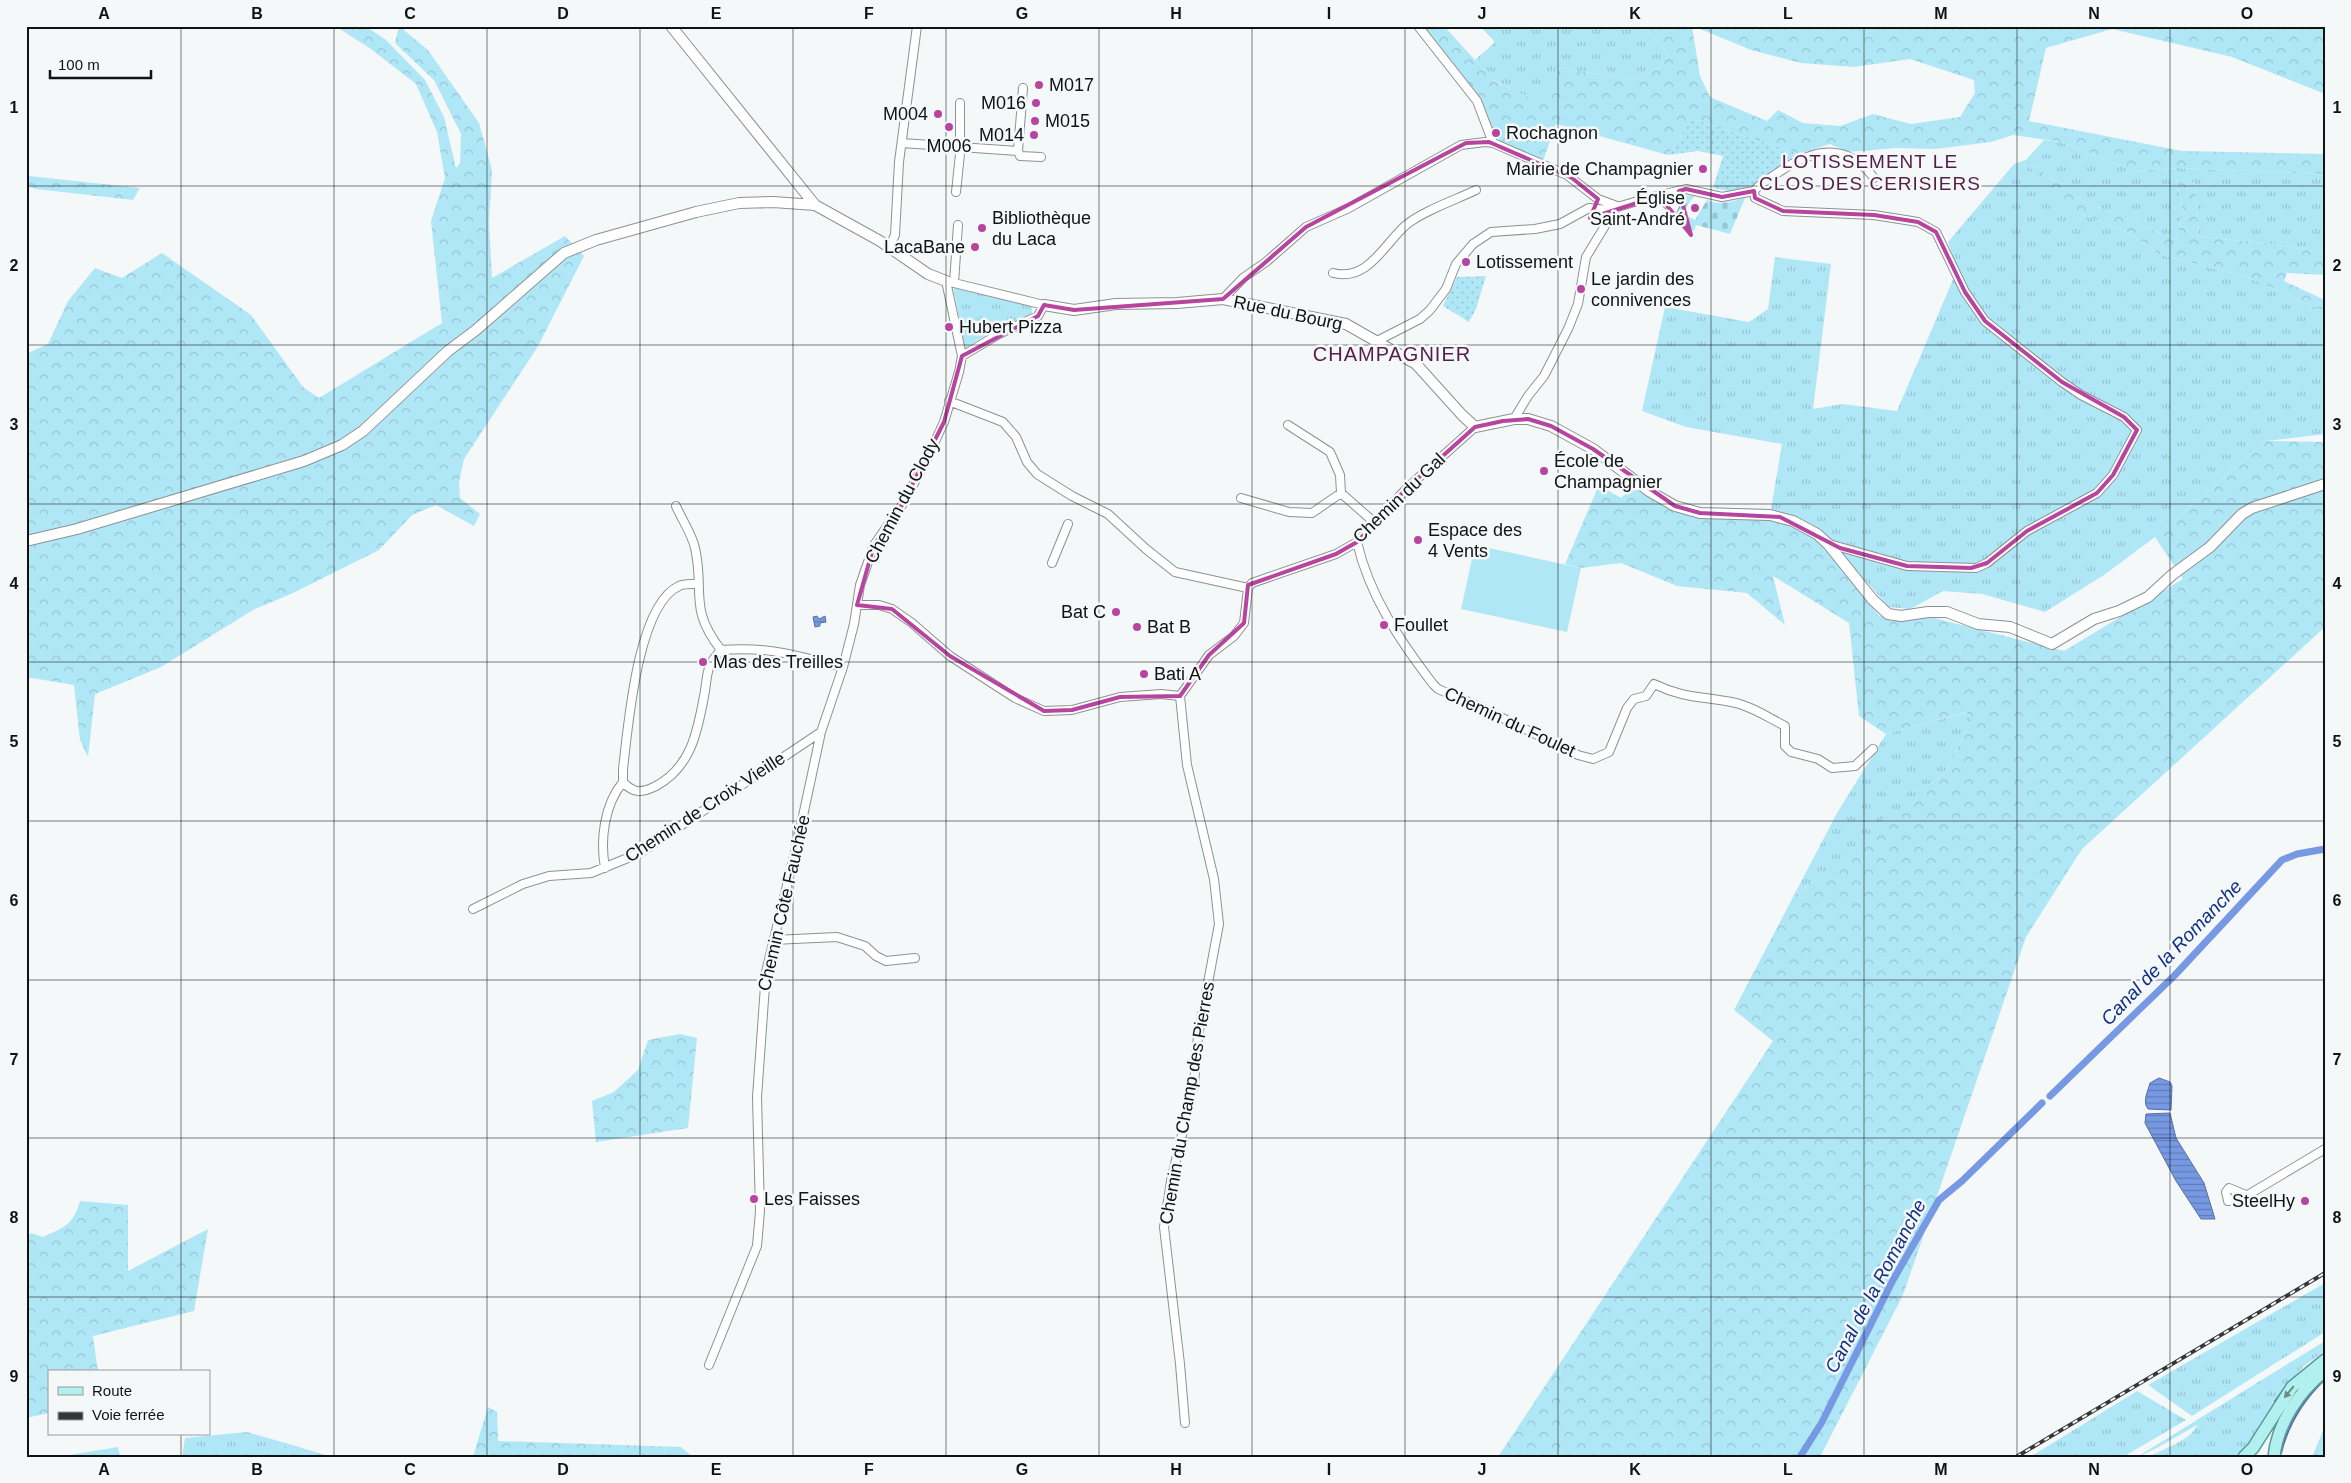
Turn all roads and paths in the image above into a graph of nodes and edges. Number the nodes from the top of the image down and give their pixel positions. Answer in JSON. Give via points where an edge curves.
{"nodes":[{"id":1,"x":671,"y":26,"type":"edge"},
{"id":2,"x":917,"y":26,"type":"edge"},
{"id":3,"x":1418,"y":26,"type":"edge"},
{"id":4,"x":1023,"y":88,"type":"dead end"},
{"id":5,"x":960,"y":103,"type":"dead end"},
{"id":6,"x":902,"y":143,"type":"junction"},
{"id":7,"x":1494,"y":144,"type":"junction"},
{"id":8,"x":960,"y":146,"type":"junction"},
{"id":9,"x":1018,"y":151,"type":"junction"},
{"id":10,"x":1041,"y":157,"type":"dead end"},
{"id":11,"x":1874,"y":178,"type":"dead end"},
{"id":12,"x":1476,"y":190,"type":"dead end"},
{"id":13,"x":1679,"y":191,"type":"junction"},
{"id":14,"x":1754,"y":191,"type":"junction"},
{"id":15,"x":956,"y":192,"type":"dead end"},
{"id":16,"x":1659,"y":196,"type":"junction"},
{"id":17,"x":1598,"y":199,"type":"junction"},
{"id":18,"x":815,"y":205,"type":"junction"},
{"id":19,"x":1617,"y":206,"type":"junction"},
{"id":20,"x":1594,"y":208,"type":"junction"},
{"id":21,"x":958,"y":225,"type":"dead end"},
{"id":22,"x":889,"y":247,"type":"junction"},
{"id":23,"x":1333,"y":273,"type":"dead end"},
{"id":24,"x":950,"y":282,"type":"junction"},
{"id":25,"x":1223,"y":299,"type":"junction"},
{"id":26,"x":1044,"y":305,"type":"junction"},
{"id":27,"x":1377,"y":341,"type":"junction"},
{"id":28,"x":962,"y":356,"type":"junction"},
{"id":29,"x":949,"y":402,"type":"junction"},
{"id":30,"x":1514,"y":419,"type":"junction"},
{"id":31,"x":1288,"y":425,"type":"dead end"},
{"id":32,"x":1475,"y":427,"type":"junction"},
{"id":33,"x":2325,"y":484,"type":"edge"},
{"id":34,"x":1341,"y":492,"type":"junction"},
{"id":35,"x":1241,"y":498,"type":"dead end"},
{"id":36,"x":676,"y":506,"type":"dead end"},
{"id":37,"x":1375,"y":523,"type":"junction"},
{"id":38,"x":1068,"y":524,"type":"dead end"},
{"id":39,"x":26,"y":541,"type":"edge"},
{"id":40,"x":1357,"y":542,"type":"junction"},
{"id":41,"x":1828,"y":544,"type":"junction"},
{"id":42,"x":1052,"y":563,"type":"dead end"},
{"id":43,"x":698,"y":584,"type":"junction"},
{"id":44,"x":1248,"y":588,"type":"junction"},
{"id":45,"x":857,"y":605,"type":"junction"},
{"id":46,"x":722,"y":650,"type":"junction"},
{"id":47,"x":843,"y":666,"type":"junction"},
{"id":48,"x":1180,"y":696,"type":"junction"},
{"id":49,"x":821,"y":732,"type":"junction"},
{"id":50,"x":1873,"y":749,"type":"dead end"},
{"id":51,"x":623,"y":782,"type":"junction"},
{"id":52,"x":605,"y":868,"type":"junction"},
{"id":53,"x":473,"y":909,"type":"dead end"},
{"id":54,"x":773,"y":940,"type":"junction"},
{"id":55,"x":915,"y":958,"type":"dead end"},
{"id":56,"x":2325,"y":1149,"type":"edge"},
{"id":57,"x":2246,"y":1195,"type":"dead end"},
{"id":58,"x":2325,"y":1360,"type":"edge"},
{"id":59,"x":709,"y":1365,"type":"dead end"},
{"id":60,"x":2325,"y":1371,"type":"edge"},
{"id":61,"x":1185,"y":1423,"type":"dead end"},
{"id":62,"x":2244,"y":1457,"type":"edge"},
{"id":63,"x":2274,"y":1457,"type":"edge"}],
"edges":[{"from":1,"to":18,"type":"street"},
{"from":2,"to":6,"type":"street"},
{"from":3,"to":7,"type":"street","via":[[1477,101]]},
{"from":4,"to":9,"type":"street"},
{"from":5,"to":8,"type":"street"},
{"from":6,"to":8,"type":"street"},
{"from":6,"to":22,"type":"street","via":[[895,235]]},
{"from":7,"to":17,"type":"street","via":[[1567,175]]},
{"from":7,"to":25,"type":"street","via":[[1462,145],[1349,208],[1306,227],[1243,278]]},
{"from":8,"to":9,"type":"street"},
{"from":8,"to":15,"type":"street"},
{"from":9,"to":10,"type":"street","via":[[1020,156]]},
{"from":11,"to":14,"type":"street","via":[[1865,166],[1838,151],[1825,151],[1804,157]]},
{"from":12,"to":23,"type":"street","via":[[1406,225],[1382,254],[1361,269],[1345,276]]},
{"from":13,"to":14,"type":"street","via":[[1686,189],[1722,197]]},
{"from":13,"to":16,"type":"street"},
{"from":13,"to":16,"type":"street","via":[[1673,210]]},
{"from":14,"to":41,"type":"street","via":[[1755,198],[1783,211],[1874,215],[1918,222],[1929,227],[1936,232],[1965,292],[1985,322],[2062,382],[2124,417],[2137,430],[2112,475],[2097,493],[2027,531],[1976,568],[1907,566]]},
{"from":16,"to":19,"type":"street"},
{"from":17,"to":19,"type":"street"},
{"from":17,"to":20,"type":"street"},
{"from":18,"to":22,"type":"street"},
{"from":18,"to":39,"type":"street","via":[[739,203],[578,246],[542,270],[448,351],[363,431],[342,444],[304,461],[77,529]]},
{"from":19,"to":20,"type":"street","via":[[1607,210]]},
{"from":19,"to":30,"type":"street","via":[[1586,257],[1578,304],[1568,329],[1544,376]]},
{"from":20,"to":27,"type":"street","via":[[1582,210],[1560,224],[1491,232],[1473,244],[1456,264],[1446,289],[1430,310],[1420,319]]},
{"from":21,"to":24,"type":"street"},
{"from":22,"to":24,"type":"street","via":[[928,274]]},
{"from":24,"to":26,"type":"street"},
{"from":24,"to":28,"type":"street"},
{"from":25,"to":26,"type":"street","name":"Rue du Bourg","via":[[1064,309]]},
{"from":25,"to":27,"type":"street","name":"Rue du Bourg","via":[[1346,324]]},
{"from":26,"to":28,"type":"street","via":[[1038,316]]},
{"from":27,"to":32,"type":"street","name":"Rue du Bourg","via":[[1416,364]]},
{"from":28,"to":29,"type":"street","name":"Chemin du Clody"},
{"from":29,"to":44,"type":"street","via":[[1003,422],[1016,437],[1027,462],[1037,474],[1108,514],[1175,572]]},
{"from":29,"to":45,"type":"street","name":"Chemin du Clody","via":[[944,422],[917,477],[874,545],[860,585]]},
{"from":30,"to":32,"type":"street"},
{"from":30,"to":41,"type":"street","via":[[1528,419],[1551,426],[1572,437],[1675,506],[1700,513],[1780,517],[1802,526]]},
{"from":31,"to":34,"type":"street","via":[[1330,452],[1340,476]]},
{"from":32,"to":37,"type":"street","name":"Chemin du Gal","via":[[1407,488]]},
{"from":33,"to":41,"type":"street","via":[[2252,508],[2242,514],[2210,548],[2148,597],[2094,619],[2052,644],[2010,627],[1978,624],[1947,612],[1888,614]]},
{"from":34,"to":35,"type":"street","via":[[1312,513],[1289,512]]},
{"from":34,"to":37,"type":"street"},
{"from":36,"to":43,"type":"street","via":[[695,547]]},
{"from":37,"to":40,"type":"street","name":"Chemin du Gal"},
{"from":38,"to":42,"type":"street"},
{"from":40,"to":44,"type":"street","name":"Chemin du Gal","via":[[1336,554],[1252,583]]},
{"from":40,"to":50,"type":"street","name":"Chemin du Foulet","via":[[1362,564],[1395,631],[1438,689],[1578,755],[1593,759],[1609,752],[1627,708],[1634,699],[1646,696],[1654,684],[1672,693],[1738,704],[1761,713],[1785,726],[1785,746],[1791,752],[1818,759],[1832,768],[1855,766]]},
{"from":43,"to":46,"type":"street","via":[[700,611],[712,638]]},
{"from":43,"to":51,"type":"street","via":[[680,585],[669,593],[655,614],[643,644],[633,688]]},
{"from":44,"to":48,"type":"street","via":[[1244,622],[1234,636],[1209,655]]},
{"from":45,"to":47,"type":"street","name":"Chemin du Clody"},
{"from":45,"to":48,"type":"street","via":[[892,609],[950,656],[1015,698],[1044,711],[1072,710],[1120,696]]},
{"from":46,"to":47,"type":"street","via":[[760,648]]},
{"from":46,"to":51,"type":"street","via":[[710,665],[694,742],[685,758],[662,782],[640,793]]},
{"from":47,"to":49,"type":"street","name":"Chemin du Clody"},
{"from":48,"to":61,"type":"street","name":"Chemin du Champ des Pierres","via":[[1187,765],[1214,879],[1218,924],[1198,1036],[1194,1084],[1171,1181],[1164,1227]]},
{"from":49,"to":52,"type":"street","name":"Chemin de Croix Vieille","via":[[640,853]]},
{"from":49,"to":54,"type":"street","name":"Chemin Côte Fauchée"},
{"from":51,"to":52,"type":"street","via":[[615,791],[603,830]]},
{"from":52,"to":53,"type":"street","name":"Chemin de Croix Vieille","via":[[591,873],[549,876],[522,884]]},
{"from":54,"to":55,"type":"street","via":[[837,937],[865,946],[886,961]]},
{"from":54,"to":59,"type":"street","name":"Chemin Côte Fauchée","via":[[765,980],[758,1078],[760,1211],[757,1246]]},
{"from":56,"to":57,"type":"street"},
{"from":58,"to":62,"type":"main road","one_way":true,"via":[[2292,1388]]},
{"from":60,"to":63,"type":"main road","via":[[2306,1389],[2285,1420]]}]}
